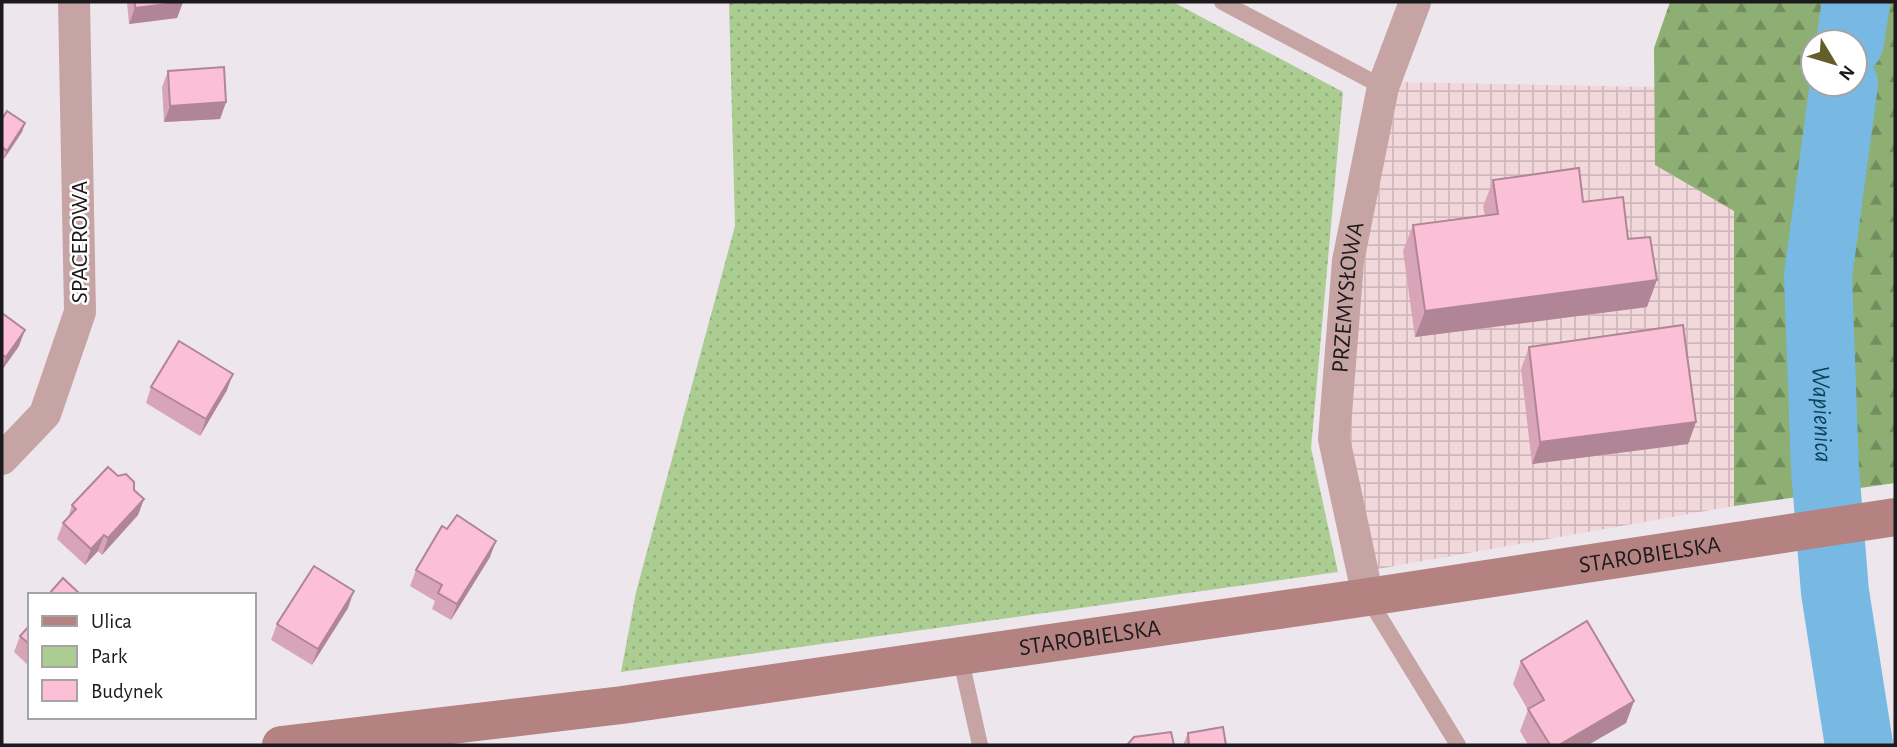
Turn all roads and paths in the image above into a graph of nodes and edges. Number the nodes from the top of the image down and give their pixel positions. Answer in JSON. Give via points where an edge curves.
{"nodes":[{"id":1,"x":1222,"y":2,"type":"edge"},
{"id":2,"x":1415,"y":2,"type":"edge"},
{"id":3,"x":70,"y":6,"type":"edge"},
{"id":4,"x":1383,"y":87,"type":"junction"},
{"id":5,"x":2,"y":459,"type":"edge"},
{"id":6,"x":1892,"y":517,"type":"edge"},
{"id":7,"x":1368,"y":597,"type":"junction"},
{"id":8,"x":960,"y":656,"type":"junction"},
{"id":9,"x":282,"y":745,"type":"edge"},
{"id":10,"x":980,"y":745,"type":"edge"},
{"id":11,"x":1458,"y":745,"type":"edge"}],
"edges":[{"from":1,"to":4,"type":"lane"},
{"from":2,"to":4,"type":"street","name":"PRZEMYSŁOWA"},
{"from":3,"to":5,"type":"street","name":"SPACEROWA","via":[[80,312],[45,414]]},
{"from":4,"to":7,"type":"street","name":"PRZEMYSŁOWA","via":[[1348,261],[1334,439]]},
{"from":6,"to":7,"type":"street","name":"STAROBIELSKA"},
{"from":7,"to":8,"type":"street","name":"STAROBIELSKA"},
{"from":7,"to":11,"type":"lane"},
{"from":8,"to":9,"type":"street","name":"STAROBIELSKA","via":[[622,705]]},
{"from":8,"to":10,"type":"lane"}]}
